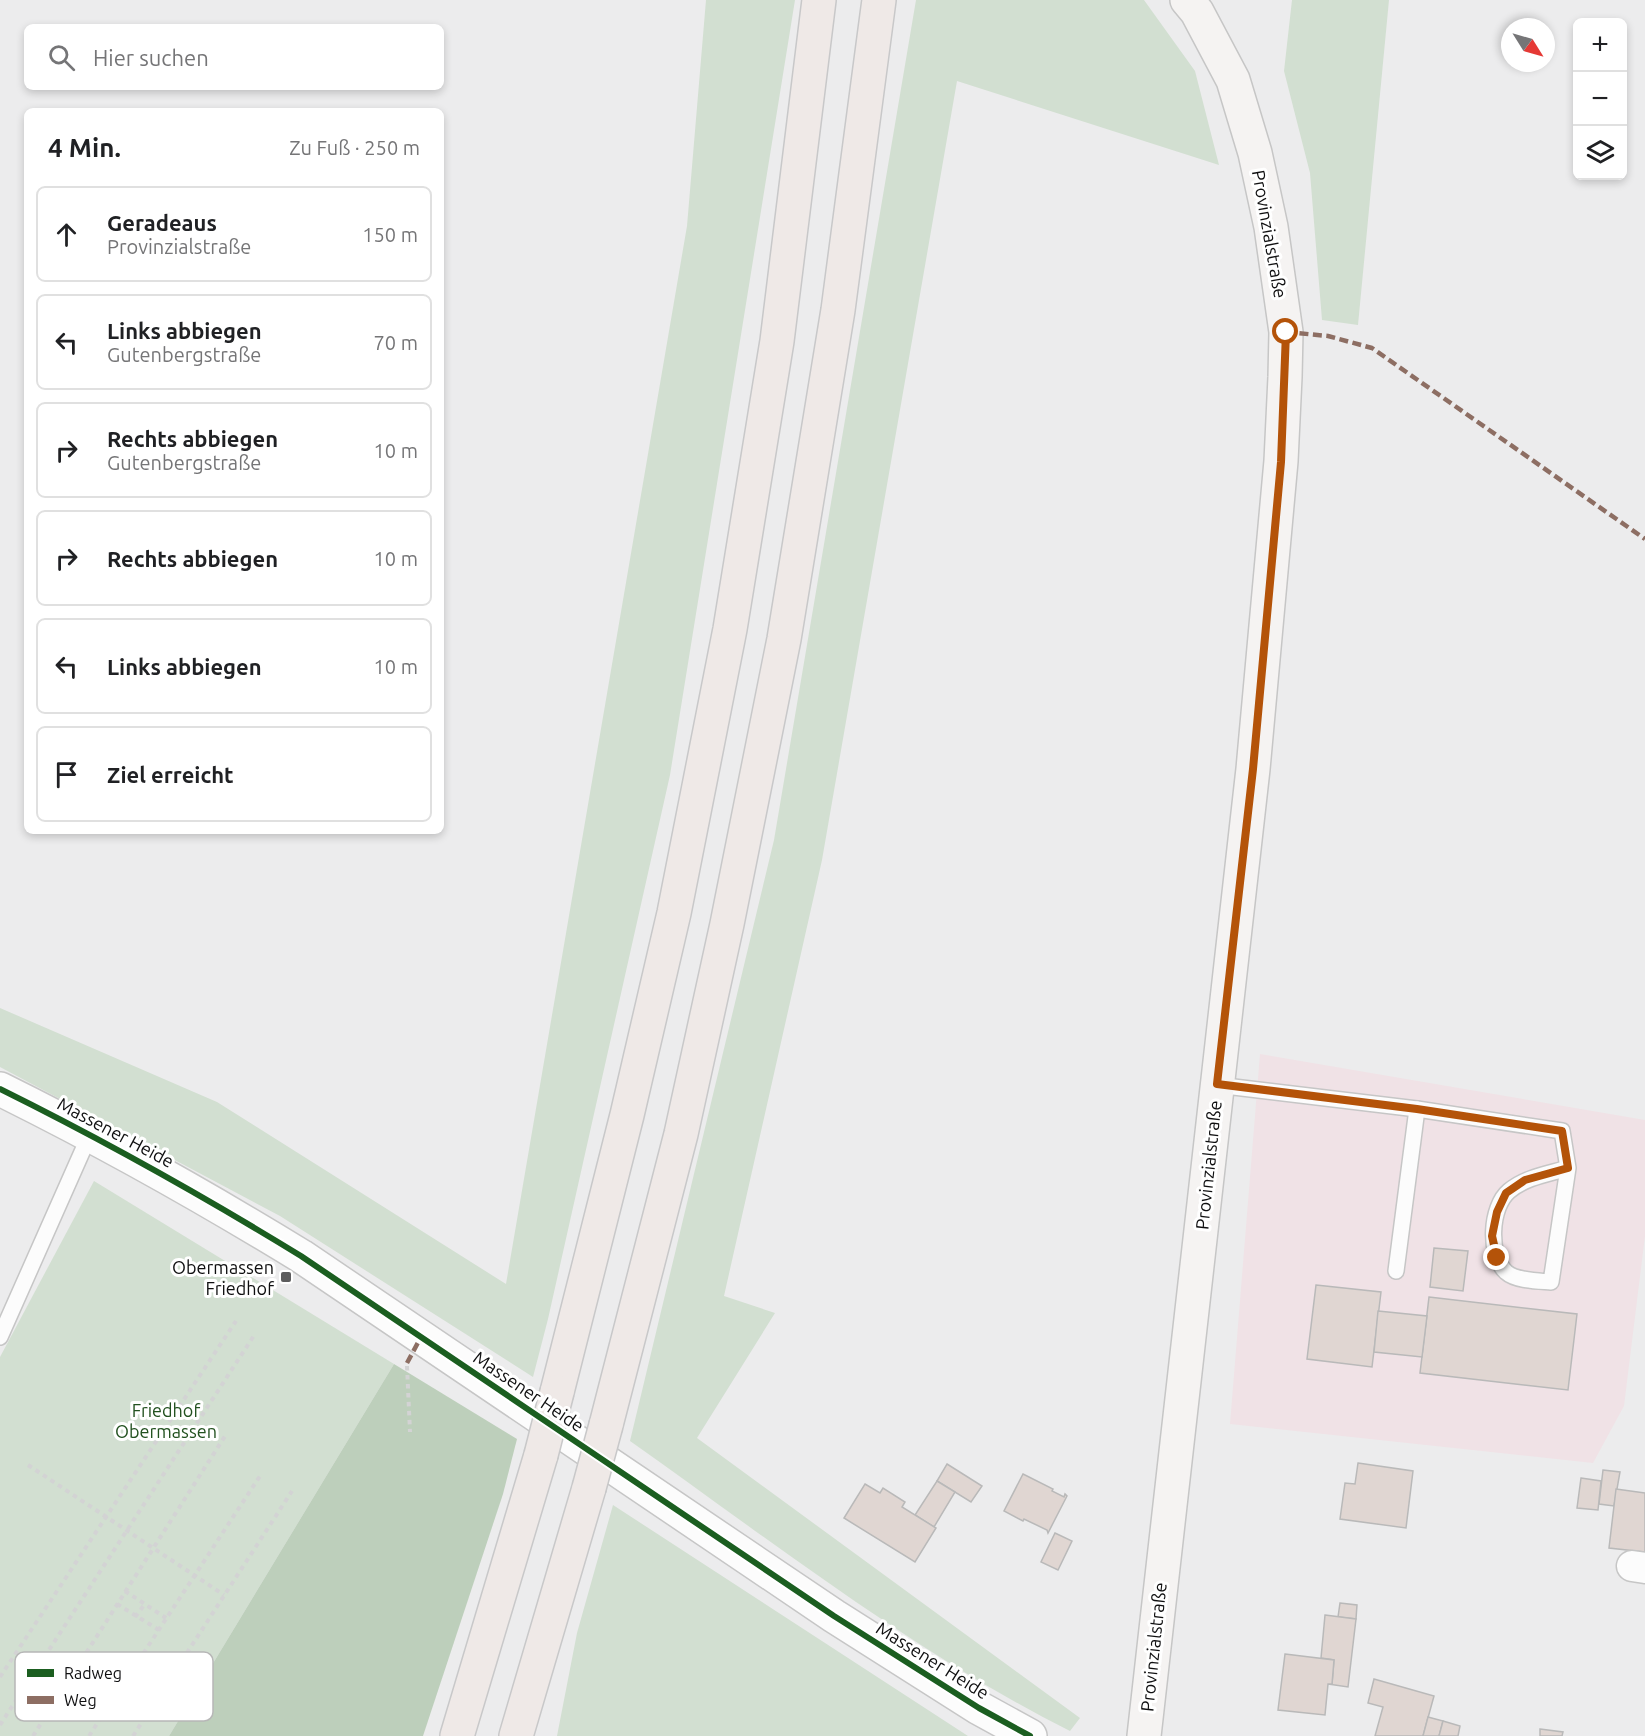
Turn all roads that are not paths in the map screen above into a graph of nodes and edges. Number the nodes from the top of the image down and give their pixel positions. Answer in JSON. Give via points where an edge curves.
{"nodes":[{"id":1,"x":819,"y":0,"type":"edge"},
{"id":2,"x":879,"y":0,"type":"edge"},
{"id":3,"x":1187,"y":0,"type":"edge"},
{"id":4,"x":1217,"y":1084,"type":"junction"},
{"id":5,"x":0,"y":1089,"type":"edge"},
{"id":6,"x":1417,"y":1109,"type":"junction"},
{"id":7,"x":90,"y":1134,"type":"junction"},
{"id":8,"x":1568,"y":1168,"type":"junction"},
{"id":9,"x":1395,"y":1271,"type":"dead end"},
{"id":10,"x":0,"y":1337,"type":"edge"},
{"id":11,"x":457,"y":1736,"type":"edge"},
{"id":12,"x":516,"y":1736,"type":"edge"},
{"id":13,"x":1030,"y":1736,"type":"edge"},
{"id":14,"x":1144,"y":1736,"type":"edge"}],
"edges":[{"from":1,"to":11,"type":"main road","bridge":true,"via":[[777,341],[730,629],[674,913],[541,1455]]},
{"from":2,"to":12,"type":"main road","bridge":true,"via":[[838,310],[784,639],[727,924],[681,1134],[606,1425]]},
{"from":3,"to":4,"type":"main road","name":"Provinzialstraße","via":[[1233,80],[1255,153],[1271,227],[1286,332],[1280,473],[1253,769]]},
{"from":4,"to":6,"type":"lane"},
{"from":4,"to":14,"type":"main road","name":"Provinzialstraße"},
{"from":5,"to":7,"type":"street","name":"Massener Heide"},
{"from":6,"to":8,"type":"lane","via":[[1562,1131]]},
{"from":6,"to":9,"type":"lane"},
{"from":7,"to":10,"type":"lane","name":"Massener Heide"},
{"from":7,"to":13,"type":"street","name":"Massener Heide","via":[[301,1256],[834,1616]]},
{"from":8,"to":8,"type":"lane","via":[[1551,1282],[1507,1273],[1497,1258],[1492,1236],[1506,1193],[1525,1180]]}]}
